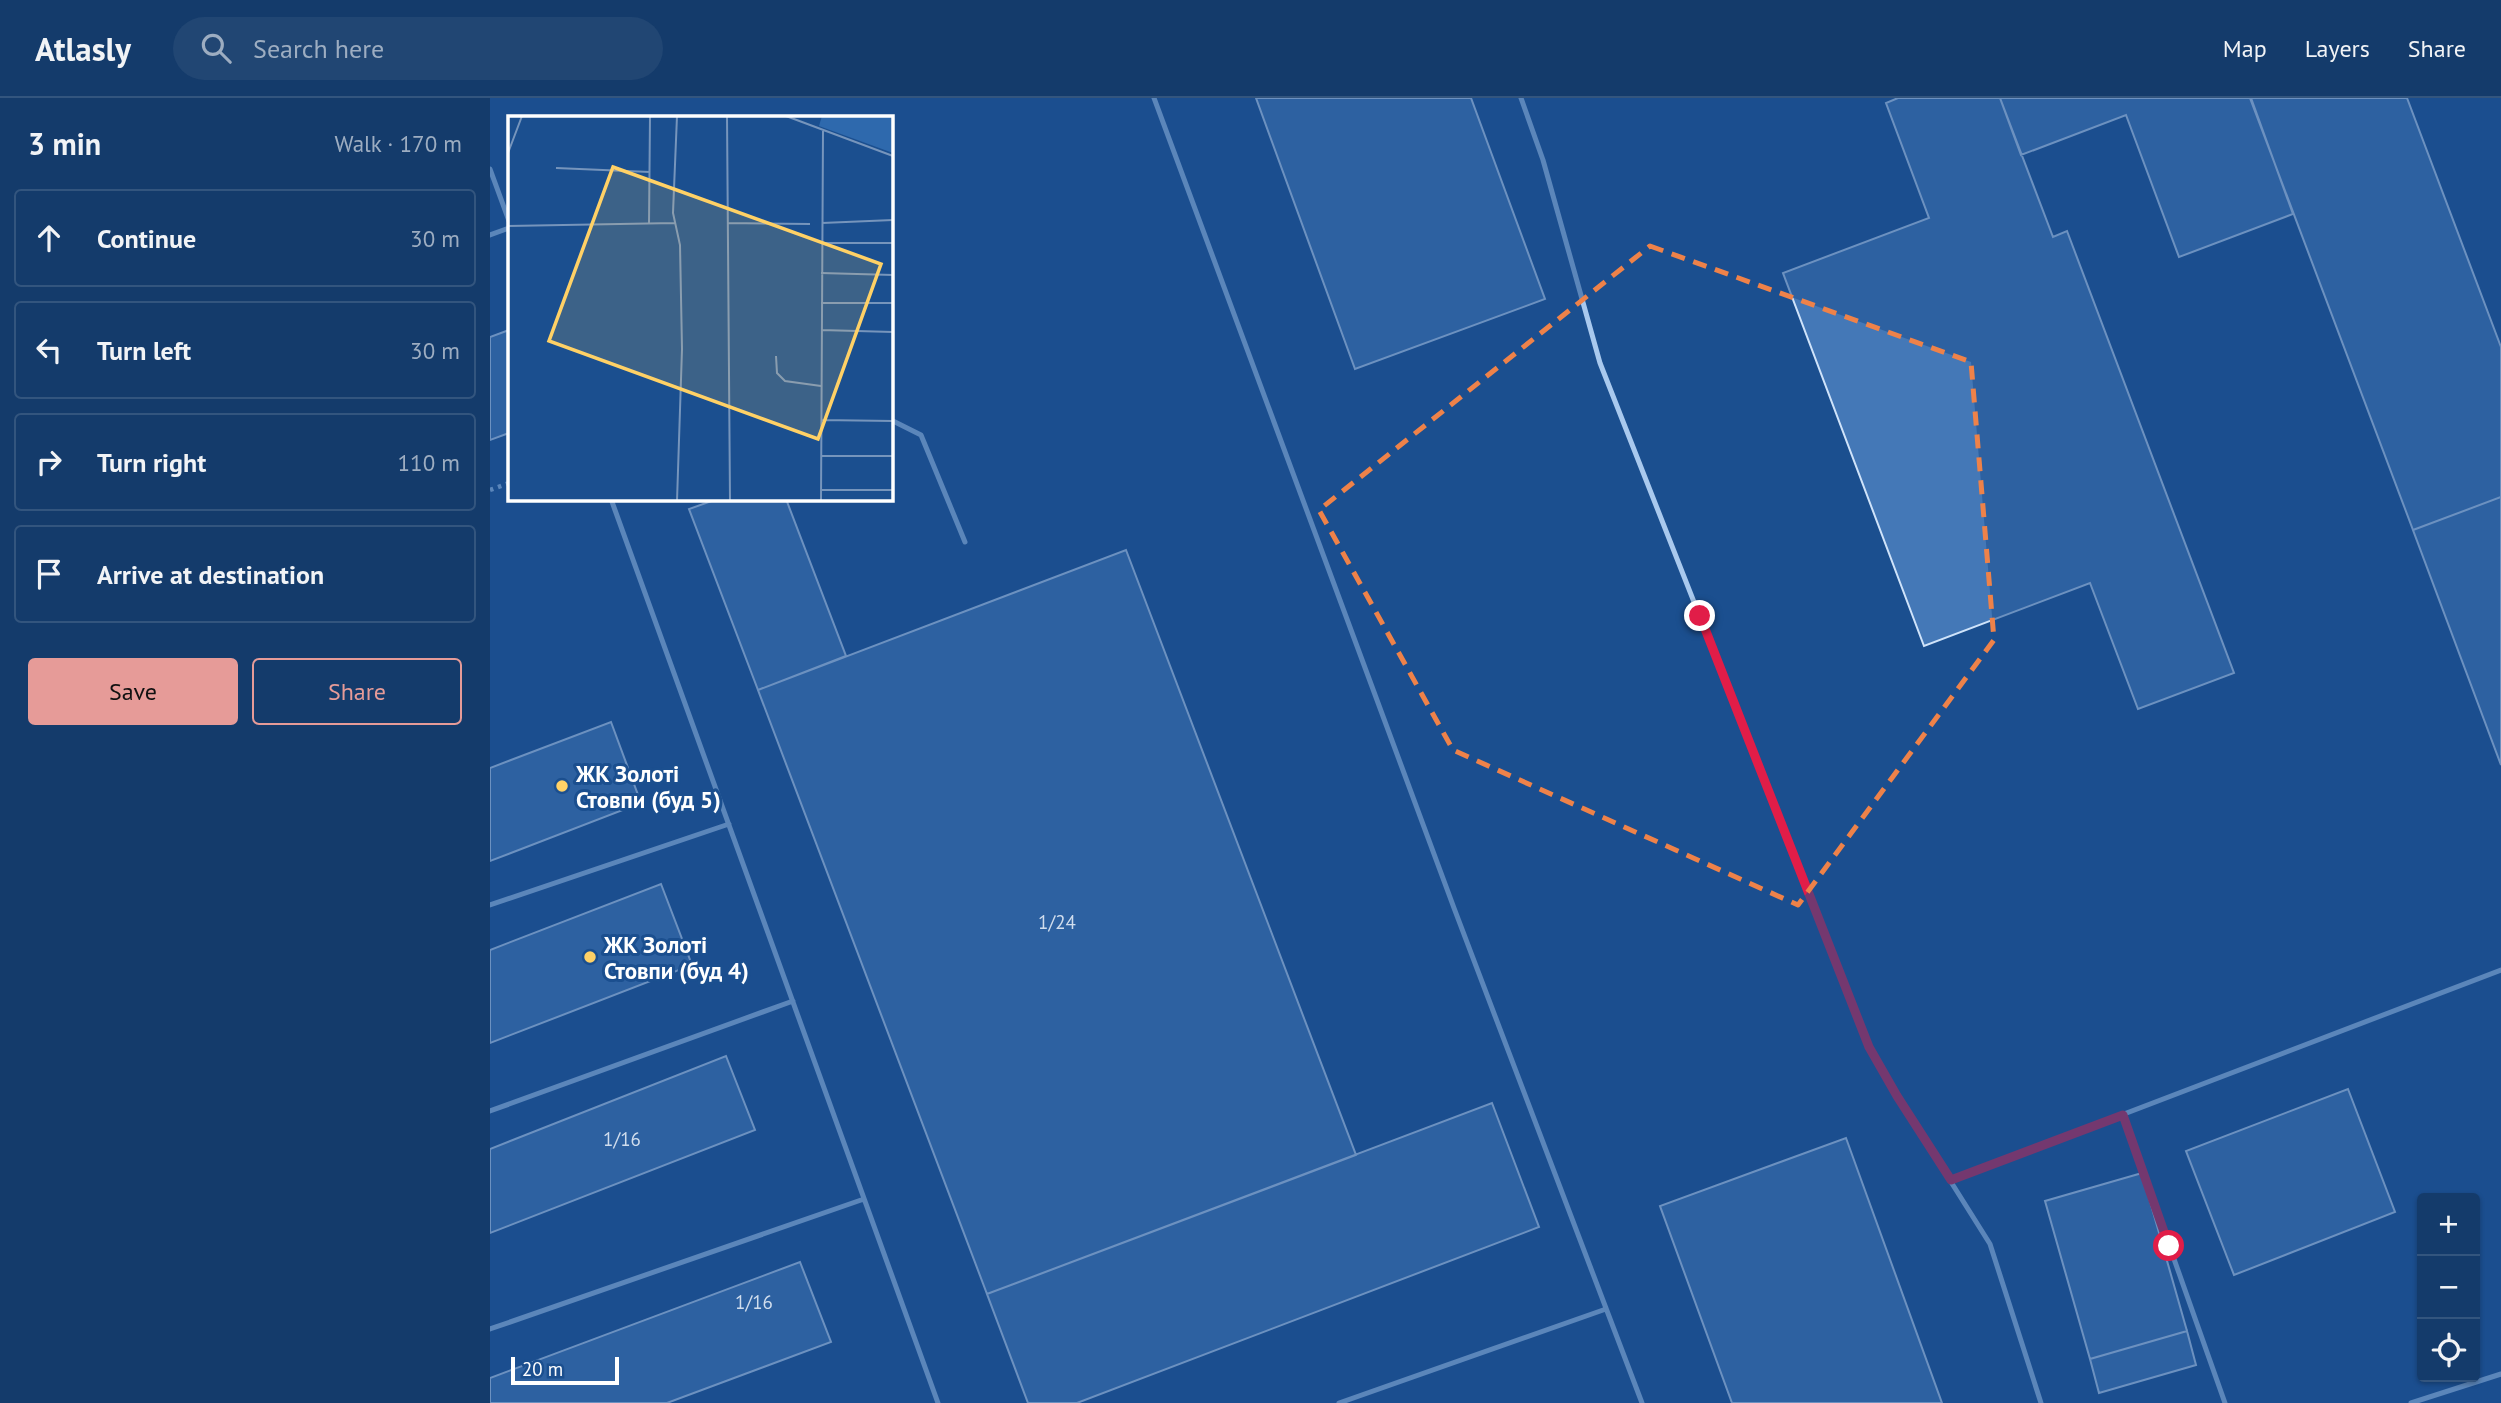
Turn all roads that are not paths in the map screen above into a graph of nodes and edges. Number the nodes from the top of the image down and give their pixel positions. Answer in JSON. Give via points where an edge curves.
{"nodes":[{"id":1,"x":1154,"y":98,"type":"edge"},
{"id":2,"x":1521,"y":98,"type":"edge"},
{"id":3,"x":490,"y":169,"type":"edge"},
{"id":4,"x":508,"y":218,"type":"edge"},
{"id":5,"x":508,"y":228,"type":"edge"},
{"id":6,"x":490,"y":235,"type":"edge"},
{"id":7,"x":892,"y":420,"type":"edge"},
{"id":8,"x":611,"y":500,"type":"edge"},
{"id":9,"x":965,"y":542,"type":"dead end"},
{"id":10,"x":729,"y":824,"type":"junction"},
{"id":11,"x":490,"y":905,"type":"edge"},
{"id":12,"x":2501,"y":970,"type":"edge"},
{"id":13,"x":793,"y":1001,"type":"junction"},
{"id":14,"x":490,"y":1111,"type":"edge"},
{"id":15,"x":2123,"y":1115,"type":"junction"},
{"id":16,"x":1951,"y":1180,"type":"junction"},
{"id":17,"x":864,"y":1199,"type":"junction"},
{"id":18,"x":1606,"y":1309,"type":"junction"},
{"id":19,"x":490,"y":1329,"type":"edge"},
{"id":20,"x":2501,"y":1374,"type":"edge"},
{"id":21,"x":935,"y":1402,"type":"edge"},
{"id":22,"x":1339,"y":1403,"type":"edge"},
{"id":23,"x":1642,"y":1403,"type":"edge"},
{"id":24,"x":2041,"y":1403,"type":"edge"},
{"id":25,"x":2225,"y":1403,"type":"edge"},
{"id":26,"x":2411,"y":1403,"type":"edge"}],
"edges":[{"from":1,"to":18,"type":"lane"},
{"from":2,"to":16,"type":"lane","via":[[1600,363],[1869,1047]]},
{"from":3,"to":4,"type":"lane"},
{"from":5,"to":6,"type":"lane"},
{"from":7,"to":9,"type":"lane","via":[[921,435]]},
{"from":8,"to":10,"type":"lane"},
{"from":10,"to":11,"type":"lane"},
{"from":10,"to":13,"type":"lane"},
{"from":12,"to":15,"type":"lane"},
{"from":13,"to":14,"type":"lane"},
{"from":13,"to":17,"type":"lane"},
{"from":15,"to":16,"type":"lane"},
{"from":15,"to":25,"type":"lane"},
{"from":16,"to":24,"type":"lane","via":[[1990,1244]]},
{"from":17,"to":19,"type":"lane"},
{"from":17,"to":21,"type":"lane"},
{"from":18,"to":22,"type":"lane"},
{"from":18,"to":23,"type":"lane"},
{"from":20,"to":26,"type":"lane"}]}
